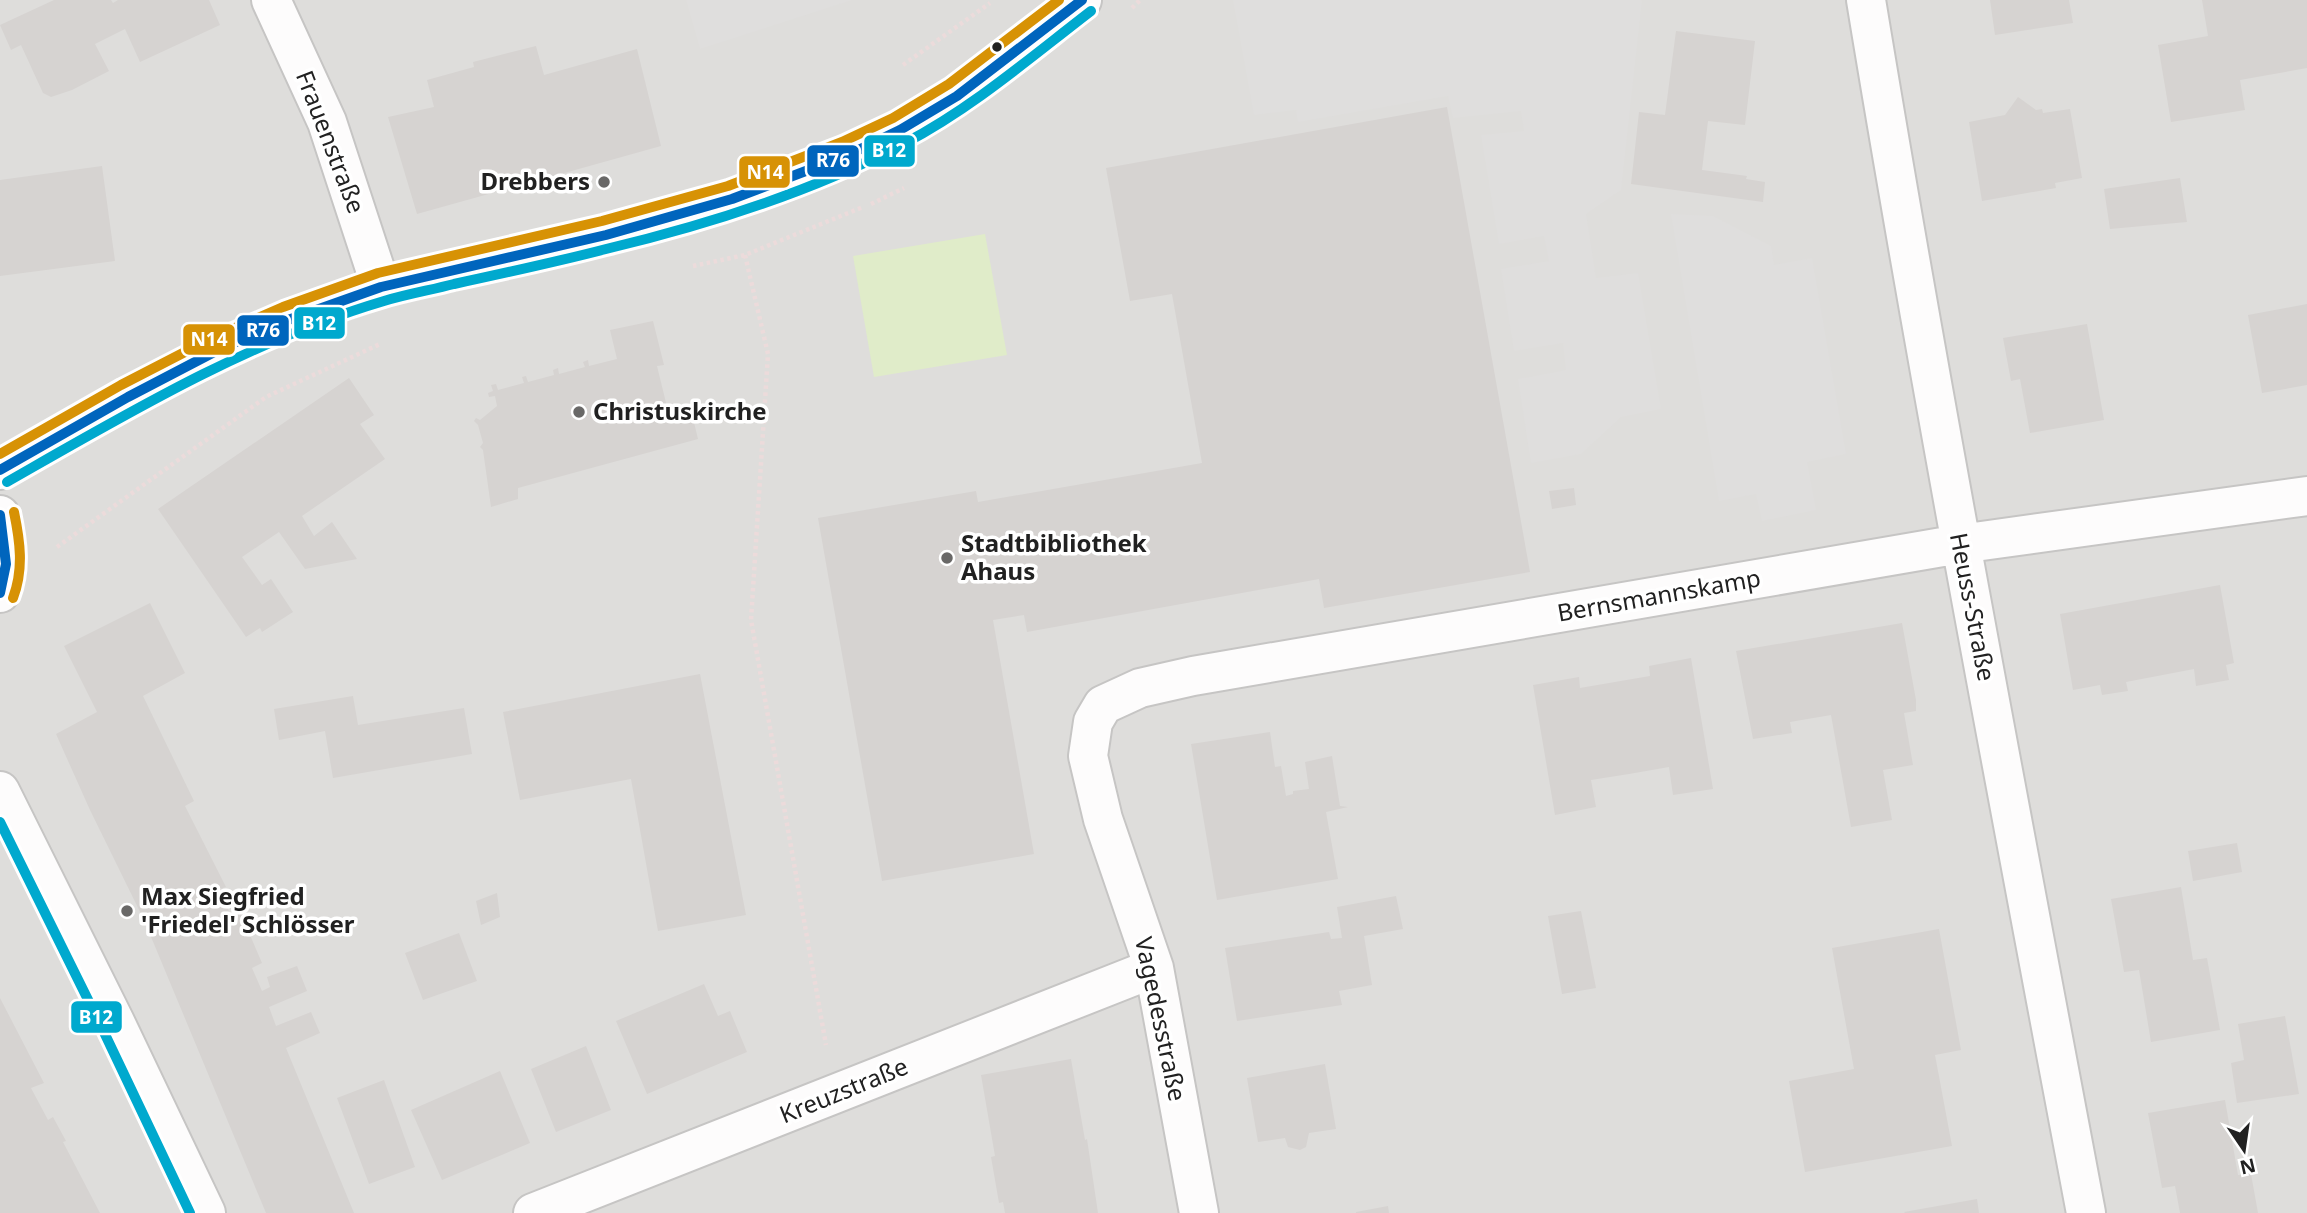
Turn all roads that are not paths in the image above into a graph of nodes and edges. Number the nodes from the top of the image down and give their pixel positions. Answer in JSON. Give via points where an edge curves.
{"nodes":[{"id":1,"x":271,"y":0,"type":"edge"},
{"id":2,"x":1082,"y":0,"type":"edge"},
{"id":3,"x":1866,"y":0,"type":"edge"},
{"id":4,"x":382,"y":287,"type":"junction"},
{"id":5,"x":0,"y":470,"type":"edge"},
{"id":6,"x":2307,"y":496,"type":"edge"},
{"id":7,"x":0,"y":515,"type":"edge"},
{"id":8,"x":1960,"y":544,"type":"junction"},
{"id":9,"x":0,"y":593,"type":"edge"},
{"id":10,"x":1094,"y":788,"type":"joint"},
{"id":11,"x":0,"y":791,"type":"edge"},
{"id":12,"x":1154,"y":968,"type":"junction"},
{"id":13,"x":206,"y":1213,"type":"edge"},
{"id":14,"x":534,"y":1213,"type":"edge"},
{"id":15,"x":1199,"y":1213,"type":"edge"},
{"id":16,"x":2086,"y":1213,"type":"edge"}],
"edges":[{"from":1,"to":4,"type":"street","name":"Frauenstraße","via":[[327,122]]},
{"from":2,"to":4,"type":"street","via":[[957,96],[848,155],[732,199],[606,235]]},
{"from":3,"to":8,"type":"street","name":"Heuss-Straße"},
{"from":4,"to":5,"type":"street","via":[[220,349]]},
{"from":6,"to":8,"type":"street","name":"Bernsmannskamp"},
{"from":7,"to":9,"type":"street","via":[[7,548]]},
{"from":8,"to":10,"type":"street","name":"Bernsmannskamp","via":[[1140,688],[1104,705],[1093,722],[1088,756]]},
{"from":8,"to":16,"type":"street","name":"Heuss-Straße"},
{"from":10,"to":12,"type":"street","name":"Vagedesstraße"},
{"from":11,"to":13,"type":"street"},
{"from":12,"to":14,"type":"street","name":"Kreuzstraße"},
{"from":12,"to":15,"type":"street","name":"Vagedesstraße"}]}
